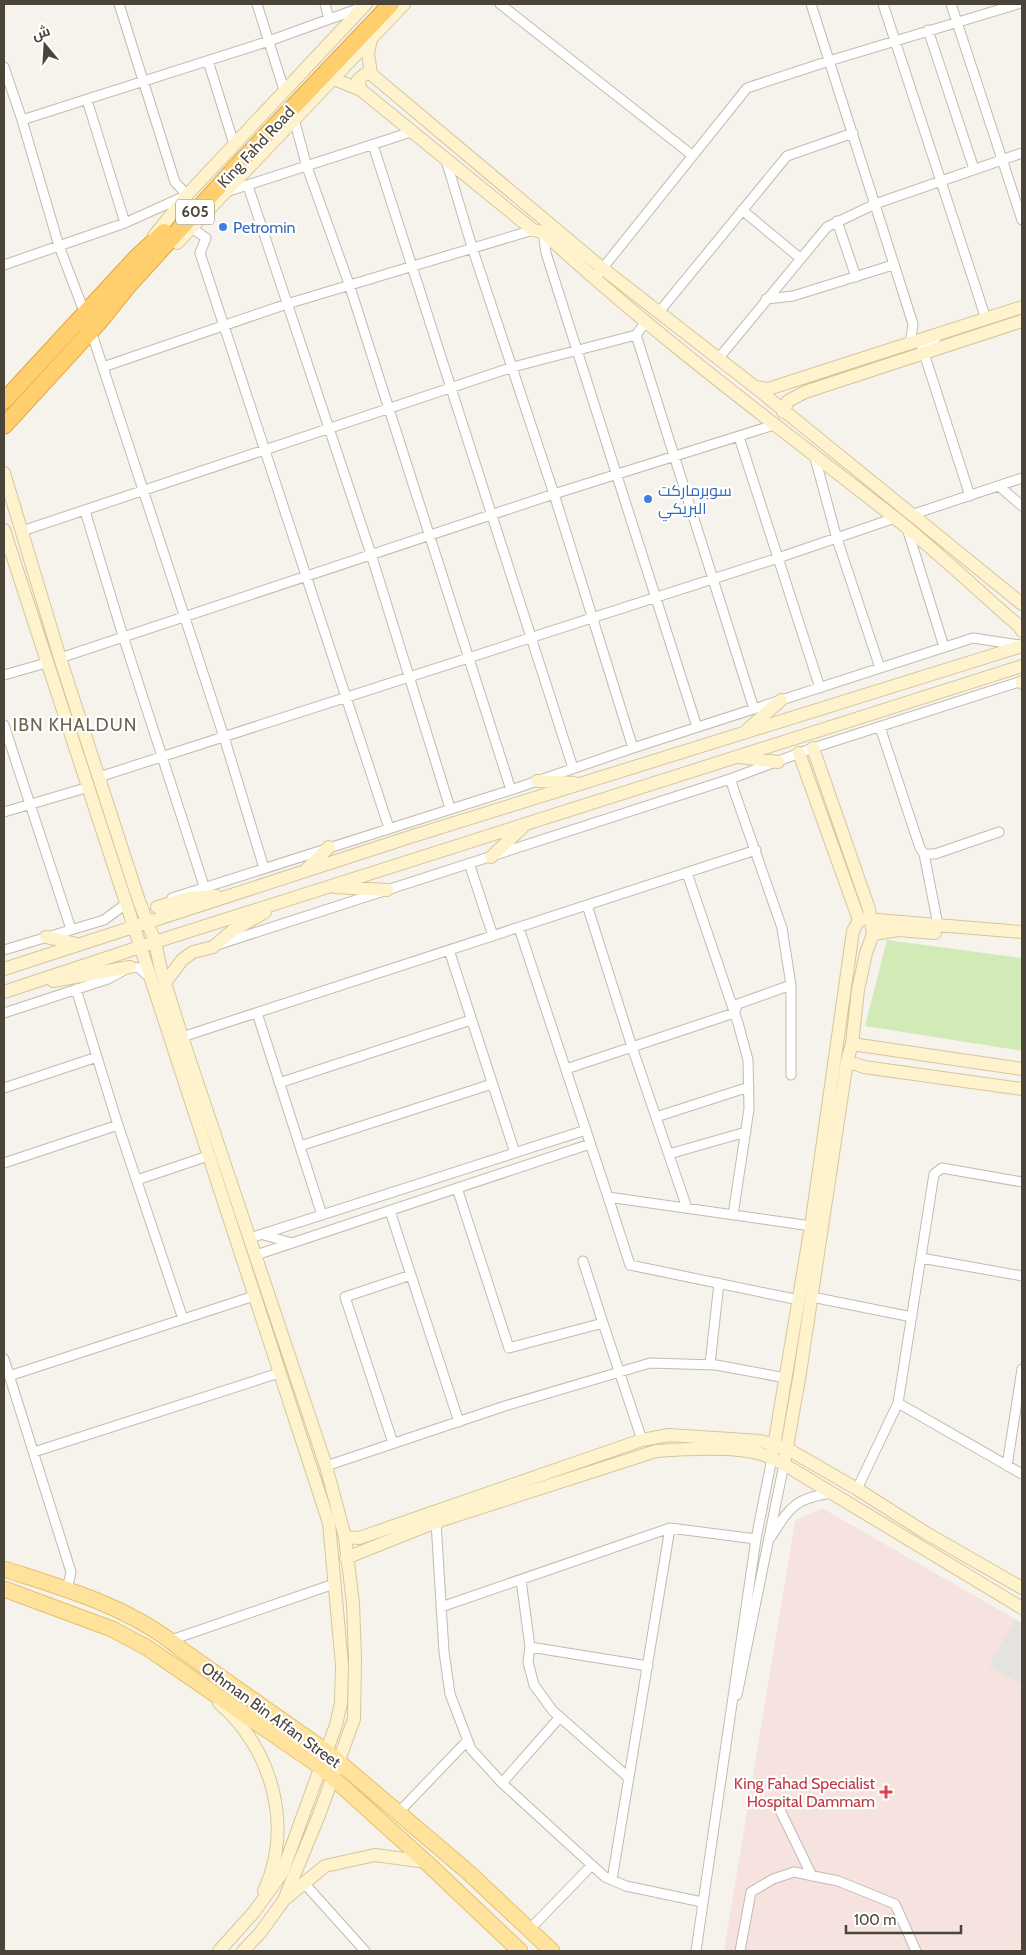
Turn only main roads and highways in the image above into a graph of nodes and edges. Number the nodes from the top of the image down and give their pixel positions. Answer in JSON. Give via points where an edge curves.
{"nodes":[{"id":1,"x":391,"y":4,"type":"edge"},
{"id":2,"x":369,"y":5,"type":"edge"},
{"id":3,"x":4,"y":400,"type":"edge"},
{"id":4,"x":4,"y":426,"type":"edge"},
{"id":5,"x":4,"y":1569,"type":"edge"},
{"id":6,"x":4,"y":1589,"type":"edge"},
{"id":7,"x":88,"y":1619,"type":"junction"},
{"id":8,"x":173,"y":1642,"type":"junction"},
{"id":9,"x":520,"y":1951,"type":"edge"},
{"id":10,"x":552,"y":1951,"type":"edge"}],
"edges":[{"from":1,"to":4,"type":"highway","name":"King Fahd Road","number":"605","via":[[238,165]]},
{"from":2,"to":3,"type":"highway","name":"King Fahd Road","number":"605","via":[[179,217],[137,257]]},
{"from":5,"to":8,"type":"main road","name":"Othman Bin Affan Street","via":[[68,1590],[130,1616]]},
{"from":6,"to":7,"type":"main road","name":"Othman Bin Affan Street"},
{"from":7,"to":8,"type":"main road","via":[[118,1624],[164,1650],[169,1649]]},
{"from":7,"to":9,"type":"main road","name":"Othman Bin Affan Street","via":[[146,1647],[326,1773]]},
{"from":8,"to":10,"type":"main road","name":"Othman Bin Affan Street","via":[[332,1757],[468,1872]]}]}
